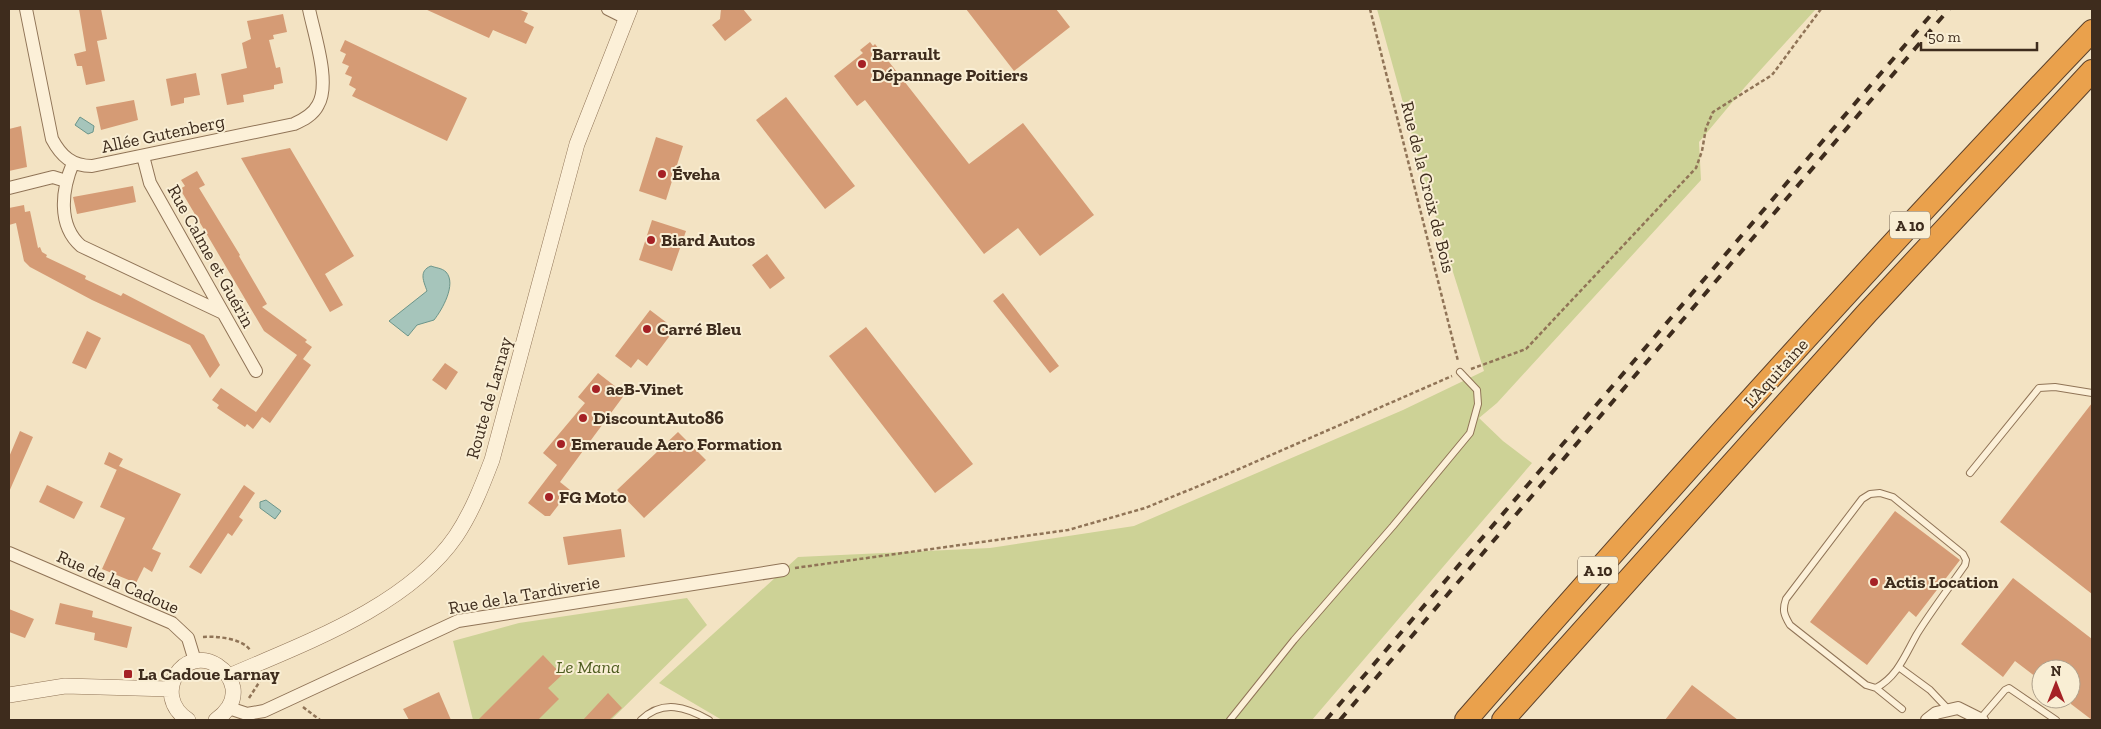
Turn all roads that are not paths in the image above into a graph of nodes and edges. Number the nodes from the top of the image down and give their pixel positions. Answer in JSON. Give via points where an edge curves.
{"nodes":[{"id":1,"x":26,"y":9,"type":"edge"},
{"id":2,"x":309,"y":9,"type":"edge"},
{"id":3,"x":608,"y":9,"type":"edge"},
{"id":4,"x":628,"y":13,"type":"edge"},
{"id":5,"x":2092,"y":31,"type":"edge"},
{"id":6,"x":2092,"y":71,"type":"edge"},
{"id":7,"x":143,"y":156,"type":"junction"},
{"id":8,"x":73,"y":163,"type":"junction"},
{"id":9,"x":66,"y":181,"type":"junction"},
{"id":10,"x":9,"y":188,"type":"edge"},
{"id":11,"x":223,"y":313,"type":"junction"},
{"id":12,"x":256,"y":371,"type":"dead end"},
{"id":13,"x":1460,"y":372,"type":"road end"},
{"id":14,"x":2092,"y":393,"type":"edge"},
{"id":15,"x":1970,"y":473,"type":"dead end"},
{"id":16,"x":9,"y":553,"type":"edge"},
{"id":17,"x":783,"y":570,"type":"road end"},
{"id":18,"x":195,"y":661,"type":"junction"},
{"id":19,"x":1900,"y":668,"type":"junction"},
{"id":20,"x":229,"y":676,"type":"junction"},
{"id":21,"x":1876,"y":688,"type":"junction"},
{"id":22,"x":170,"y":689,"type":"junction"},
{"id":23,"x":9,"y":695,"type":"edge"},
{"id":24,"x":229,"y":708,"type":"junction"},
{"id":25,"x":1948,"y":708,"type":"junction"},
{"id":26,"x":1902,"y":709,"type":"dead end"},
{"id":27,"x":1981,"y":719,"type":"edge"},
{"id":28,"x":2052,"y":719,"type":"edge"},
{"id":29,"x":188,"y":720,"type":"edge"},
{"id":30,"x":216,"y":720,"type":"edge"},
{"id":31,"x":640,"y":720,"type":"edge"},
{"id":32,"x":709,"y":720,"type":"edge"},
{"id":33,"x":1230,"y":720,"type":"edge"},
{"id":34,"x":1466,"y":720,"type":"edge"},
{"id":35,"x":1503,"y":720,"type":"edge"},
{"id":36,"x":1927,"y":720,"type":"edge"}],
"edges":[{"from":1,"to":8,"type":"street","via":[[52,139],[60,153]]},
{"from":2,"to":7,"type":"street","name":"Allée Gutenberg","via":[[323,80],[318,106],[307,118],[294,124]]},
{"from":3,"to":4,"type":"street"},
{"from":4,"to":20,"type":"street","name":"Route de Larnay","via":[[577,144],[492,460],[476,501],[456,536],[431,564],[390,600],[300,646]]},
{"from":5,"to":34,"type":"highway","name":"L'Aquitaine","number":"A 10","via":[[1841,302]]},
{"from":6,"to":35,"type":"highway","name":"L'Aquitaine","number":"A 10","via":[[1874,306]]},
{"from":7,"to":8,"type":"street","name":"Allée Gutenberg","via":[[92,166]]},
{"from":7,"to":11,"type":"street","name":"Rue Calme et Guérin","via":[[150,184]]},
{"from":8,"to":9,"type":"street"},
{"from":9,"to":10,"type":"street","via":[[52,177]]},
{"from":9,"to":11,"type":"street","via":[[63,201],[72,239]]},
{"from":11,"to":12,"type":"street","name":"Rue Calme et Guérin"},
{"from":13,"to":33,"type":"lane","via":[[1477,390],[1478,404],[1470,433]]},
{"from":14,"to":15,"type":"lane","via":[[2039,388]]},
{"from":16,"to":18,"type":"street","name":"Rue de la Cadoue","via":[[172,624],[188,638]]},
{"from":17,"to":24,"type":"street","name":"Rue de la Tardiverie","via":[[458,621],[264,711],[247,714]]},
{"from":18,"to":20,"type":"street","via":[[214,663]]},
{"from":18,"to":22,"type":"street","via":[[178,671]]},
{"from":19,"to":21,"type":"lane"},
{"from":19,"to":21,"type":"lane","via":[[1966,560],[1893,497],[1870,494],[1862,498],[1786,599],[1784,615],[1790,625],[1815,646],[1866,685]]},
{"from":19,"to":25,"type":"lane"},
{"from":20,"to":24,"type":"street","via":[[233,692]]},
{"from":21,"to":26,"type":"lane"},
{"from":22,"to":23,"type":"street","via":[[65,686]]},
{"from":22,"to":29,"type":"street","via":[[174,708]]},
{"from":24,"to":30,"type":"street"},
{"from":25,"to":27,"type":"street","via":[[1966,710]]},
{"from":25,"to":36,"type":"street"},
{"from":27,"to":28,"type":"lane","via":[[2009,688]]},
{"from":31,"to":32,"type":"lane","via":[[649,712],[670,706],[689,709]]}]}
